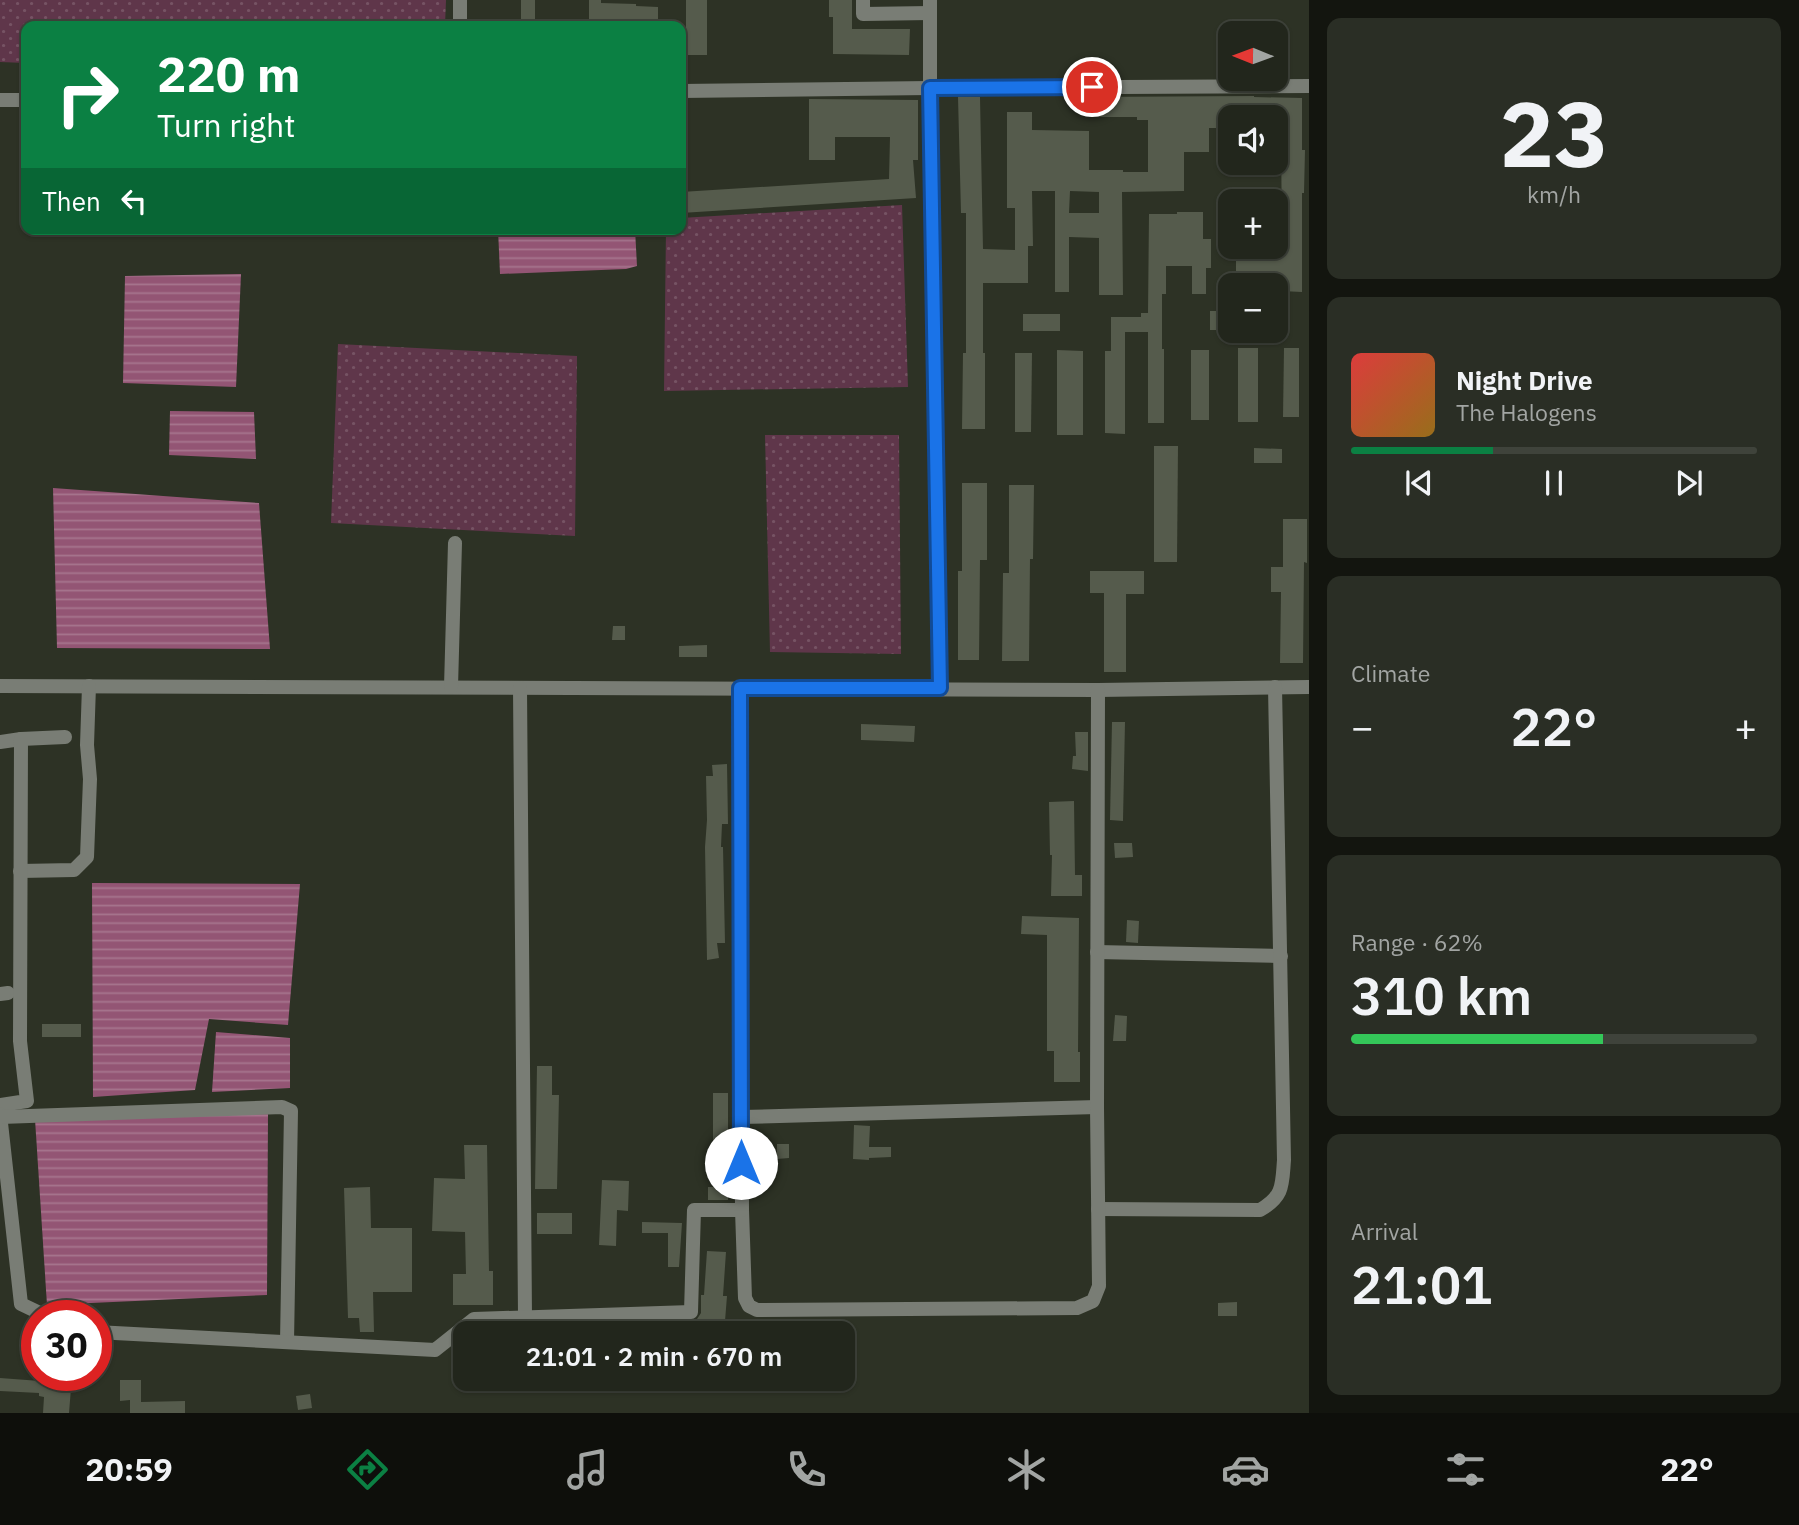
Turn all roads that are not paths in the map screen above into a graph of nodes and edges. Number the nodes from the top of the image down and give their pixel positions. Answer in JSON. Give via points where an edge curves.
{"nodes":[{"id":1,"x":460,"y":0,"type":"edge"},
{"id":2,"x":863,"y":0,"type":"edge"},
{"id":3,"x":930,"y":7,"type":"edge"},
{"id":4,"x":460,"y":21,"type":"edge"},
{"id":5,"x":1309,"y":86,"type":"edge"},
{"id":6,"x":930,"y":88,"type":"junction"},
{"id":7,"x":686,"y":91,"type":"edge"},
{"id":8,"x":0,"y":100,"type":"edge"},
{"id":9,"x":21,"y":100,"type":"edge"},
{"id":10,"x":455,"y":543,"type":"dead end"},
{"id":11,"x":0,"y":686,"type":"edge"},
{"id":12,"x":89,"y":687,"type":"junction"},
{"id":13,"x":451,"y":687,"type":"junction"},
{"id":14,"x":1275,"y":687,"type":"junction"},
{"id":15,"x":1309,"y":687,"type":"edge"},
{"id":16,"x":520,"y":688,"type":"junction"},
{"id":17,"x":740,"y":688,"type":"junction"},
{"id":18,"x":940,"y":688,"type":"junction"},
{"id":19,"x":1098,"y":690,"type":"junction"},
{"id":20,"x":65,"y":737,"type":"dead end"},
{"id":21,"x":21,"y":739,"type":"junction"},
{"id":22,"x":0,"y":742,"type":"edge"},
{"id":23,"x":20,"y":871,"type":"junction"},
{"id":24,"x":1097,"y":952,"type":"junction"},
{"id":25,"x":1281,"y":956,"type":"junction"},
{"id":26,"x":1097,"y":1107,"type":"junction"},
{"id":27,"x":0,"y":1112,"type":"edge"},
{"id":28,"x":741,"y":1116,"type":"junction"},
{"id":29,"x":1098,"y":1209,"type":"junction"},
{"id":30,"x":742,"y":1210,"type":"junction"},
{"id":31,"x":21,"y":1304,"type":"edge"},
{"id":32,"x":525,"y":1317,"type":"junction"},
{"id":33,"x":112,"y":1333,"type":"edge"},
{"id":34,"x":287,"y":1342,"type":"junction"}],
"edges":[{"from":1,"to":4,"type":"street"},
{"from":2,"to":3,"type":"street","via":[[863,14]]},
{"from":3,"to":6,"type":"street"},
{"from":5,"to":6,"type":"street"},
{"from":6,"to":7,"type":"street"},
{"from":6,"to":18,"type":"street"},
{"from":8,"to":9,"type":"street"},
{"from":10,"to":13,"type":"street"},
{"from":11,"to":12,"type":"street"},
{"from":12,"to":13,"type":"street"},
{"from":12,"to":23,"type":"street","via":[[87,857],[74,870]]},
{"from":13,"to":16,"type":"street"},
{"from":14,"to":15,"type":"street"},
{"from":14,"to":19,"type":"street"},
{"from":14,"to":25,"type":"street"},
{"from":16,"to":17,"type":"street"},
{"from":16,"to":32,"type":"street"},
{"from":17,"to":18,"type":"street"},
{"from":17,"to":28,"type":"street"},
{"from":18,"to":19,"type":"street"},
{"from":19,"to":24,"type":"street"},
{"from":20,"to":21,"type":"street"},
{"from":21,"to":22,"type":"street"},
{"from":21,"to":23,"type":"street"},
{"from":23,"to":27,"type":"street","via":[[20,1041],[27,1101]]},
{"from":24,"to":25,"type":"street"},
{"from":24,"to":26,"type":"street"},
{"from":25,"to":29,"type":"street","via":[[1281,1192],[1260,1210]]},
{"from":26,"to":28,"type":"street"},
{"from":26,"to":29,"type":"street"},
{"from":27,"to":31,"type":"street"},
{"from":27,"to":34,"type":"street","via":[[282,1107],[291,1111]]},
{"from":28,"to":30,"type":"street"},
{"from":29,"to":30,"type":"street","via":[[1099,1286],[1093,1301],[1077,1308],[757,1310],[745,1297]]},
{"from":30,"to":32,"type":"street","via":[[694,1210],[691,1312]]},
{"from":32,"to":34,"type":"street","via":[[474,1319],[435,1350]]},
{"from":33,"to":34,"type":"street"}]}
